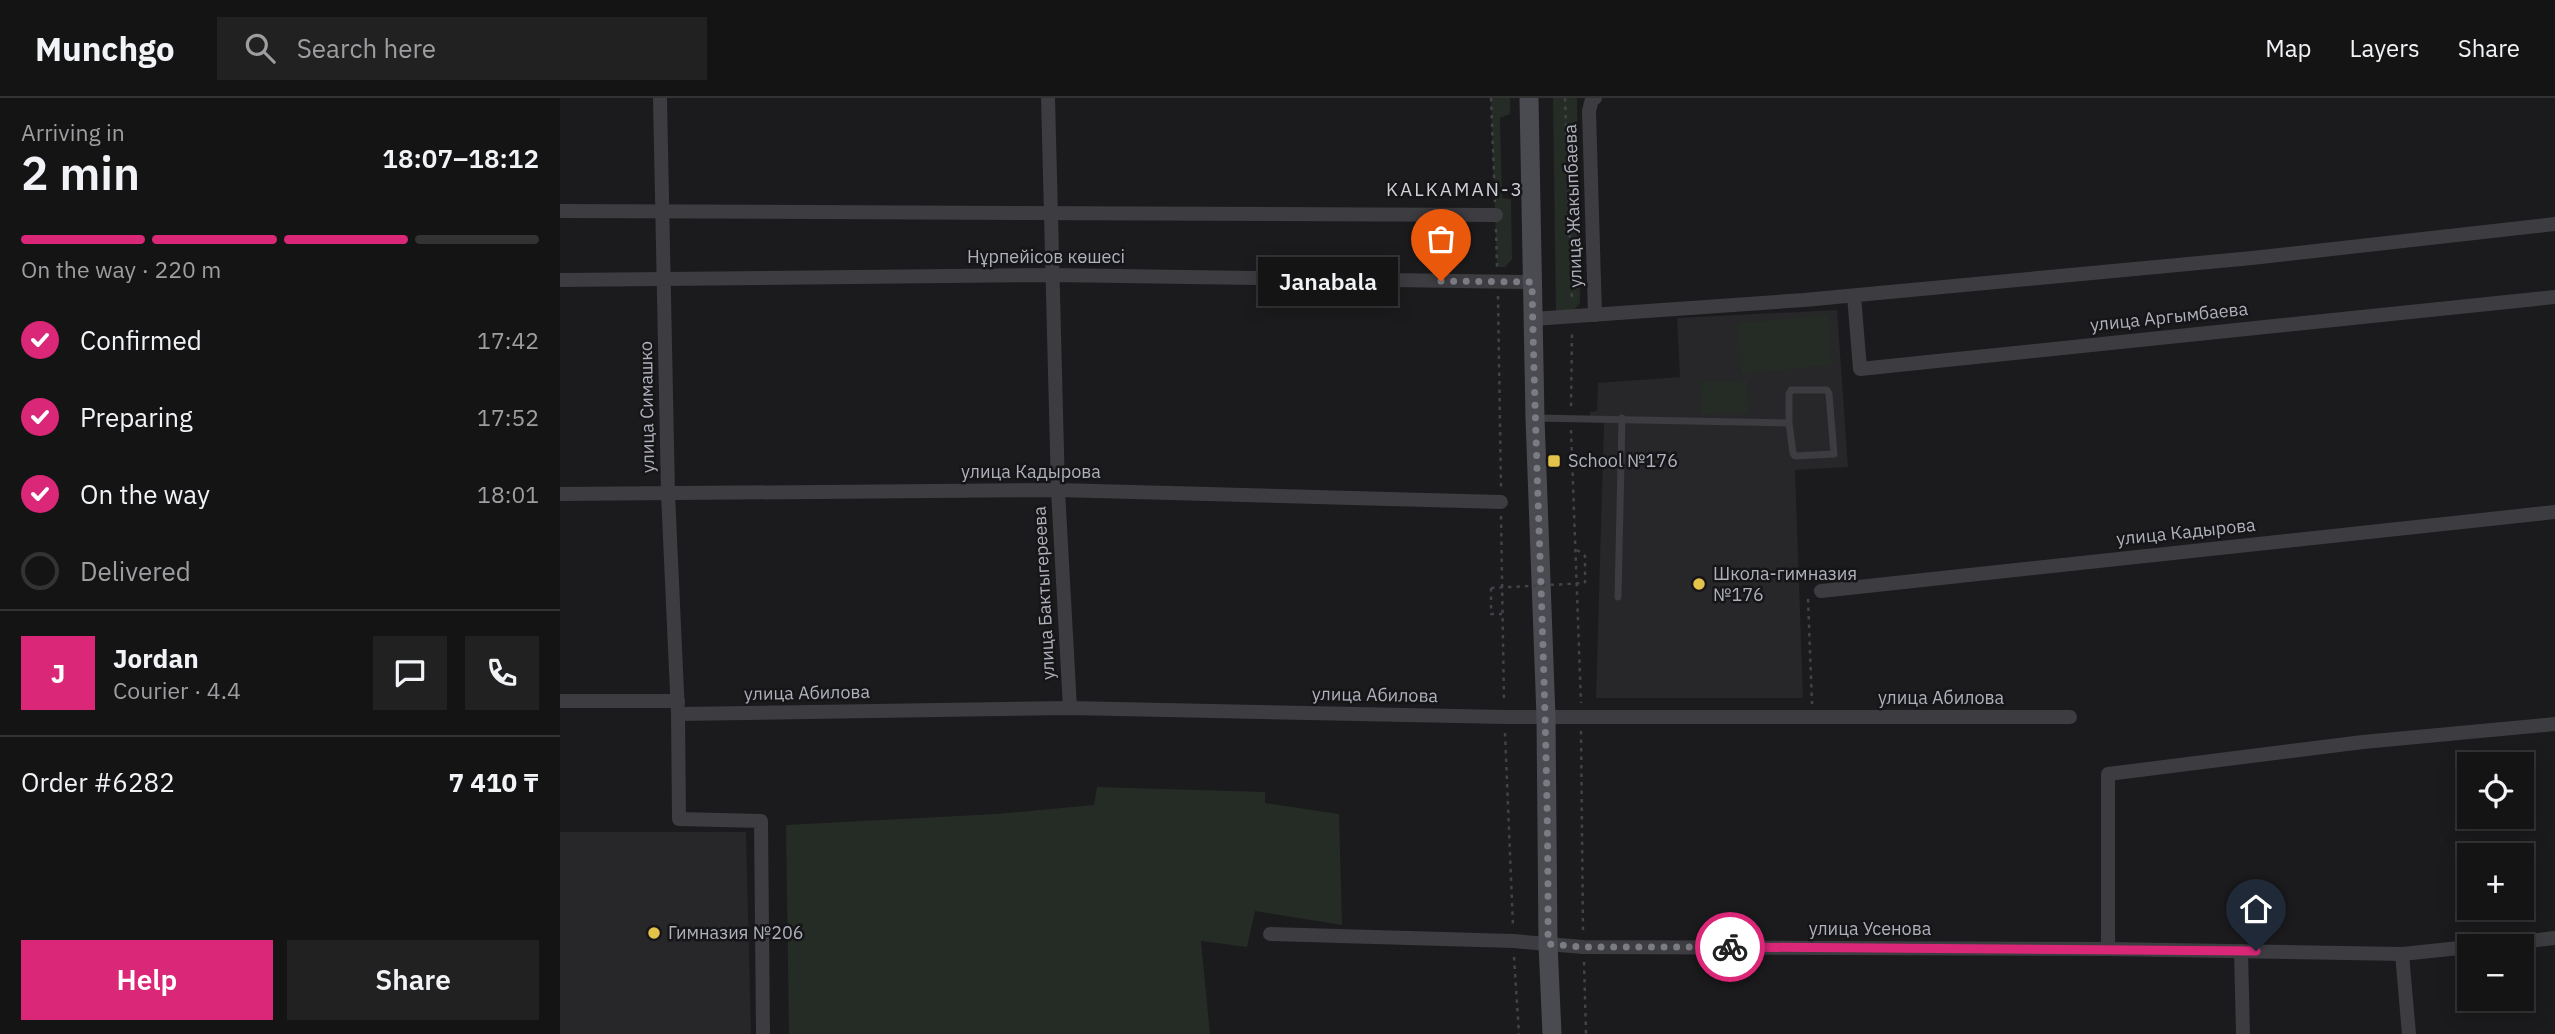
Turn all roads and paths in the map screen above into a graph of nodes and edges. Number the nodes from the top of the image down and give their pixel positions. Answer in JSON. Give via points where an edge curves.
{"nodes":[{"id":1,"x":660,"y":98,"type":"edge"},
{"id":2,"x":1048,"y":98,"type":"edge"},
{"id":3,"x":1491,"y":98,"type":"edge"},
{"id":4,"x":1529,"y":98,"type":"edge"},
{"id":5,"x":1565,"y":98,"type":"edge"},
{"id":6,"x":1595,"y":98,"type":"edge"},
{"id":7,"x":560,"y":211,"type":"edge"},
{"id":8,"x":662,"y":211,"type":"junction"},
{"id":9,"x":1049,"y":212,"type":"junction"},
{"id":10,"x":1496,"y":215,"type":"junction"},
{"id":11,"x":2555,"y":224,"type":"edge"},
{"id":12,"x":1051,"y":275,"type":"junction"},
{"id":13,"x":560,"y":280,"type":"edge"},
{"id":14,"x":663,"y":280,"type":"junction"},
{"id":15,"x":1497,"y":282,"type":"junction"},
{"id":16,"x":1532,"y":282,"type":"junction"},
{"id":17,"x":1854,"y":296,"type":"junction"},
{"id":18,"x":2555,"y":297,"type":"edge"},
{"id":19,"x":1573,"y":315,"type":"junction"},
{"id":20,"x":1595,"y":315,"type":"junction"},
{"id":21,"x":1533,"y":319,"type":"junction"},
{"id":22,"x":1535,"y":418,"type":"junction"},
{"id":23,"x":1570,"y":418,"type":"junction"},
{"id":24,"x":1622,"y":418,"type":"junction"},
{"id":25,"x":1789,"y":423,"type":"junction"},
{"id":26,"x":1058,"y":490,"type":"junction"},
{"id":27,"x":560,"y":494,"type":"edge"},
{"id":28,"x":668,"y":494,"type":"junction"},
{"id":29,"x":1501,"y":502,"type":"junction"},
{"id":30,"x":2555,"y":512,"type":"edge"},
{"id":31,"x":1577,"y":550,"type":"junction"},
{"id":32,"x":1821,"y":591,"type":"joint"},
{"id":33,"x":1618,"y":597,"type":"dead end"},
{"id":34,"x":1502,"y":614,"type":"junction"},
{"id":35,"x":560,"y":701,"type":"edge"},
{"id":36,"x":678,"y":708,"type":"junction"},
{"id":37,"x":1070,"y":708,"type":"junction"},
{"id":38,"x":1546,"y":717,"type":"junction"},
{"id":39,"x":2070,"y":717,"type":"dead end"},
{"id":40,"x":1505,"y":718,"type":"junction"},
{"id":41,"x":1581,"y":718,"type":"junction"},
{"id":42,"x":1812,"y":718,"type":"junction"},
{"id":43,"x":2555,"y":724,"type":"edge"},
{"id":44,"x":1270,"y":934,"type":"dead end"},
{"id":45,"x":2555,"y":938,"type":"edge"},
{"id":46,"x":2534,"y":940,"type":"edge"},
{"id":47,"x":1513,"y":941,"type":"junction"},
{"id":48,"x":1548,"y":944,"type":"junction"},
{"id":49,"x":1583,"y":947,"type":"junction"},
{"id":50,"x":2457,"y":948,"type":"edge"},
{"id":51,"x":2108,"y":949,"type":"junction"},
{"id":52,"x":2241,"y":951,"type":"junction"},
{"id":53,"x":2402,"y":954,"type":"junction"},
{"id":54,"x":763,"y":1034,"type":"edge"},
{"id":55,"x":1519,"y":1034,"type":"edge"},
{"id":56,"x":1552,"y":1034,"type":"edge"},
{"id":57,"x":1586,"y":1034,"type":"edge"},
{"id":58,"x":2243,"y":1034,"type":"edge"},
{"id":59,"x":2409,"y":1034,"type":"edge"}],
"edges":[{"from":1,"to":8,"type":"street","name":"улица Симашко"},
{"from":2,"to":9,"type":"street","name":"улица Бактыгереева"},
{"from":3,"to":10,"type":"path"},
{"from":4,"to":16,"type":"main road"},
{"from":5,"to":19,"type":"path"},
{"from":6,"to":20,"type":"street","name":"улица Жакыпбаева","via":[[1589,111]]},
{"from":7,"to":8,"type":"street"},
{"from":8,"to":9,"type":"street"},
{"from":8,"to":14,"type":"street","name":"улица Симашко"},
{"from":9,"to":10,"type":"street"},
{"from":9,"to":12,"type":"street","name":"улица Бактыгереева"},
{"from":10,"to":15,"type":"path"},
{"from":11,"to":17,"type":"street"},
{"from":12,"to":14,"type":"street","name":"Нұрпейісов көшесі"},
{"from":12,"to":15,"type":"street","name":"Нұрпейісов көшесі"},
{"from":12,"to":26,"type":"street","name":"улица Бактыгереева"},
{"from":13,"to":14,"type":"street","name":"Нұрпейісов көшесі"},
{"from":14,"to":28,"type":"street","name":"улица Симашко"},
{"from":15,"to":16,"type":"street","name":"Нұрпейісов көшесі"},
{"from":15,"to":29,"type":"path"},
{"from":16,"to":21,"type":"main road"},
{"from":17,"to":18,"type":"street","name":"улица Аргымбаева","via":[[1860,369]]},
{"from":17,"to":20,"type":"street"},
{"from":19,"to":20,"type":"street"},
{"from":19,"to":21,"type":"street"},
{"from":19,"to":23,"type":"path"},
{"from":21,"to":22,"type":"main road"},
{"from":22,"to":23,"type":"lane"},
{"from":22,"to":38,"type":"main road"},
{"from":23,"to":24,"type":"lane"},
{"from":23,"to":31,"type":"path"},
{"from":24,"to":25,"type":"lane"},
{"from":24,"to":33,"type":"lane"},
{"from":25,"to":25,"type":"lane","via":[[1795,456],[1834,454],[1826,390],[1791,390]]},
{"from":26,"to":28,"type":"street","name":"улица Кадырова"},
{"from":26,"to":29,"type":"street","name":"улица Кадырова"},
{"from":26,"to":37,"type":"street","name":"улица Бактыгереева"},
{"from":27,"to":28,"type":"street","name":"улица Кадырова"},
{"from":28,"to":36,"type":"street","name":"улица Симашко"},
{"from":29,"to":34,"type":"path"},
{"from":30,"to":32,"type":"street","name":"улица Кадырова"},
{"from":31,"to":34,"type":"path","bridge":true,"via":[[1585,556],[1585,583],[1491,588],[1491,614]]},
{"from":31,"to":41,"type":"path"},
{"from":32,"to":42,"type":"path","via":[[1808,598]]},
{"from":34,"to":40,"type":"path"},
{"from":35,"to":36,"type":"street","name":"улица Абилова"},
{"from":36,"to":37,"type":"street","name":"улица Абилова"},
{"from":36,"to":54,"type":"street","name":"улица Симашко","via":[[679,819],[761,821]]},
{"from":37,"to":40,"type":"street","name":"улица Абилова"},
{"from":38,"to":40,"type":"street","name":"улица Абилова"},
{"from":38,"to":41,"type":"street","name":"улица Абилова"},
{"from":38,"to":48,"type":"main road"},
{"from":39,"to":42,"type":"street","name":"улица Абилова"},
{"from":40,"to":47,"type":"path"},
{"from":41,"to":42,"type":"street","name":"улица Абилова"},
{"from":41,"to":49,"type":"path"},
{"from":43,"to":51,"type":"street","via":[[2108,774]]},
{"from":44,"to":47,"type":"street","name":"улица Усенова"},
{"from":45,"to":46,"type":"street","name":"улица Усенова"},
{"from":47,"to":48,"type":"street","name":"улица Усенова"},
{"from":47,"to":55,"type":"path"},
{"from":48,"to":49,"type":"street","name":"улица Усенова"},
{"from":48,"to":56,"type":"main road"},
{"from":49,"to":51,"type":"street","name":"улица Усенова"},
{"from":49,"to":57,"type":"path"},
{"from":50,"to":53,"type":"street","name":"улица Усенова"},
{"from":51,"to":52,"type":"street","name":"улица Усенова"},
{"from":52,"to":53,"type":"street","name":"улица Усенова"},
{"from":52,"to":58,"type":"street"},
{"from":53,"to":59,"type":"street"}]}
